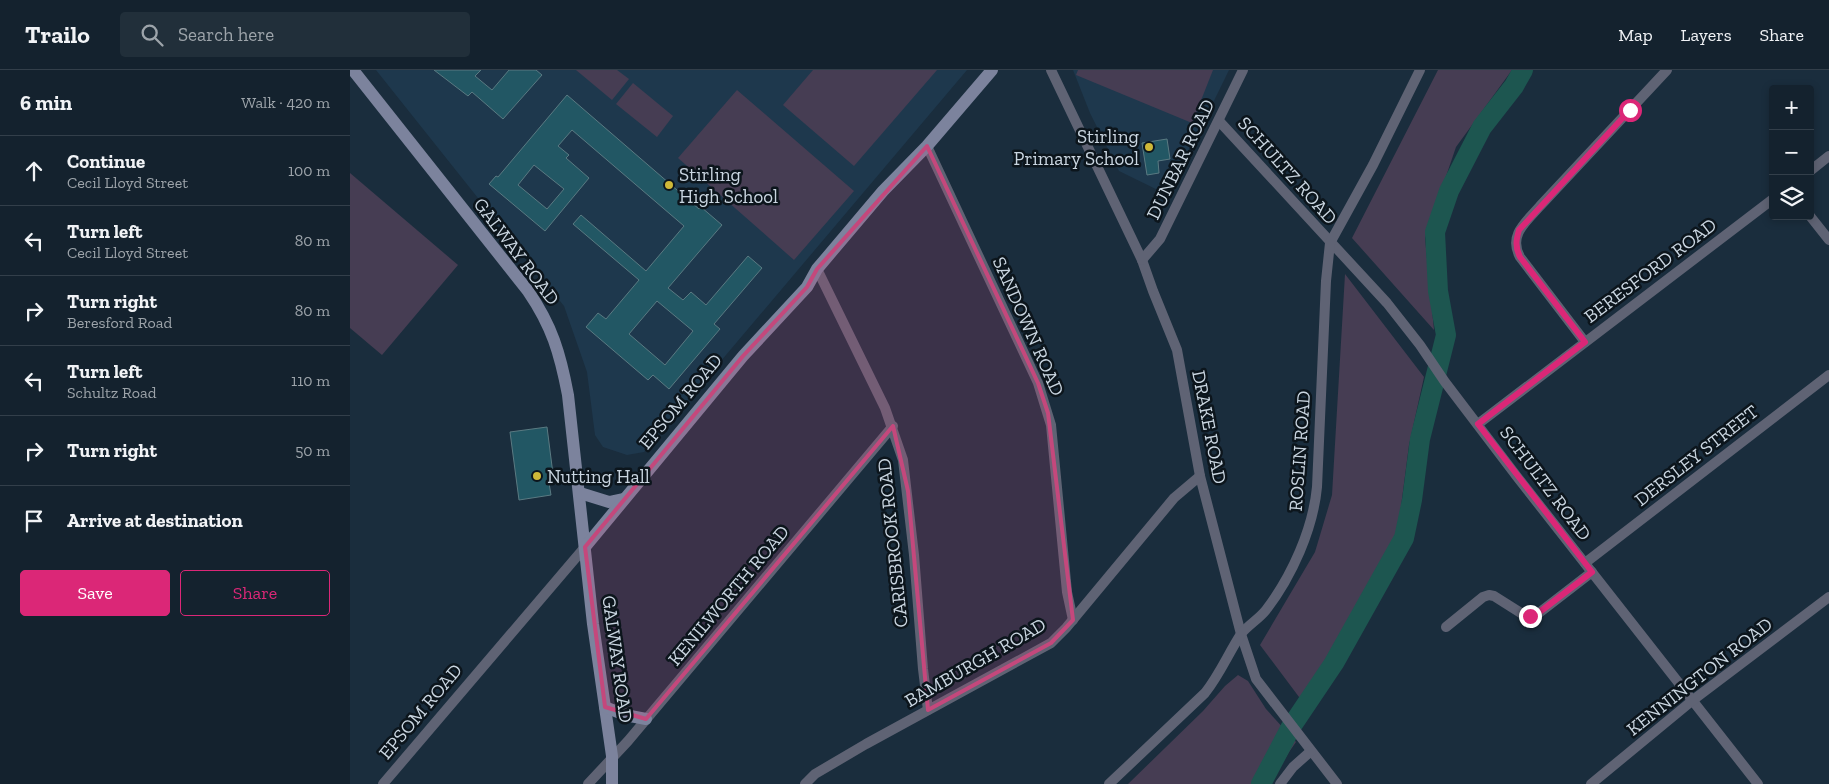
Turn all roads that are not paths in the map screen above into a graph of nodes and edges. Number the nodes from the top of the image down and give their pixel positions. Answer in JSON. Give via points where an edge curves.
{"nodes":[{"id":1,"x":353,"y":70,"type":"edge"},
{"id":2,"x":992,"y":70,"type":"edge"},
{"id":3,"x":1051,"y":70,"type":"edge"},
{"id":4,"x":1243,"y":70,"type":"edge"},
{"id":5,"x":1420,"y":70,"type":"edge"},
{"id":6,"x":1667,"y":70,"type":"edge"},
{"id":7,"x":1219,"y":120,"type":"junction"},
{"id":8,"x":927,"y":146,"type":"junction"},
{"id":9,"x":1829,"y":156,"type":"edge"},
{"id":10,"x":1814,"y":167,"type":"edge"},
{"id":11,"x":1769,"y":202,"type":"edge"},
{"id":12,"x":1813,"y":220,"type":"edge"},
{"id":13,"x":1829,"y":240,"type":"edge"},
{"id":14,"x":1330,"y":243,"type":"junction"},
{"id":15,"x":1142,"y":260,"type":"junction"},
{"id":16,"x":817,"y":269,"type":"junction"},
{"id":17,"x":1585,"y":342,"type":"junction"},
{"id":18,"x":1829,"y":375,"type":"edge"},
{"id":19,"x":1478,"y":424,"type":"junction"},
{"id":20,"x":893,"y":426,"type":"junction"},
{"id":21,"x":1200,"y":476,"type":"junction"},
{"id":22,"x":580,"y":493,"type":"junction"},
{"id":23,"x":623,"y":499,"type":"junction"},
{"id":24,"x":585,"y":547,"type":"junction"},
{"id":25,"x":1585,"y":563,"type":"junction"},
{"id":26,"x":1592,"y":572,"type":"junction"},
{"id":27,"x":1829,"y":597,"type":"edge"},
{"id":28,"x":1073,"y":620,"type":"junction"},
{"id":29,"x":1446,"y":627,"type":"dead end"},
{"id":30,"x":1242,"y":634,"type":"junction"},
{"id":31,"x":1693,"y":700,"type":"junction"},
{"id":32,"x":605,"y":707,"type":"junction"},
{"id":33,"x":928,"y":710,"type":"junction"},
{"id":34,"x":646,"y":719,"type":"junction"},
{"id":35,"x":1311,"y":751,"type":"junction"},
{"id":36,"x":612,"y":756,"type":"junction"},
{"id":37,"x":383,"y":784,"type":"edge"},
{"id":38,"x":588,"y":784,"type":"edge"},
{"id":39,"x":612,"y":784,"type":"edge"},
{"id":40,"x":805,"y":784,"type":"edge"},
{"id":41,"x":1109,"y":784,"type":"edge"},
{"id":42,"x":1280,"y":784,"type":"edge"},
{"id":43,"x":1337,"y":784,"type":"edge"},
{"id":44,"x":1591,"y":784,"type":"edge"},
{"id":45,"x":1758,"y":784,"type":"edge"}],
"edges":[{"from":1,"to":22,"type":"street","name":"GALWAY ROAD","via":[[543,314],[563,366]]},
{"from":2,"to":8,"type":"street","name":"EPSOM ROAD"},
{"from":3,"to":15,"type":"street","name":"DRAKE ROAD"},
{"from":4,"to":7,"type":"street","name":"DUNBAR ROAD"},
{"from":5,"to":14,"type":"street","name":"ROSLIN ROAD"},
{"from":6,"to":17,"type":"street","via":[[1519,230],[1516,250],[1520,257]]},
{"from":7,"to":14,"type":"street","name":"SCHULTZ ROAD"},
{"from":7,"to":15,"type":"street","name":"DUNBAR ROAD","via":[[1160,239]]},
{"from":8,"to":16,"type":"street","name":"EPSOM ROAD"},
{"from":8,"to":28,"type":"street","name":"SANDOWN ROAD","via":[[1038,383],[1046,407],[1053,439],[1067,592]]},
{"from":9,"to":10,"type":"street"},
{"from":11,"to":17,"type":"street","name":"BERESFORD ROAD"},
{"from":12,"to":13,"type":"street"},
{"from":14,"to":19,"type":"street","name":"SCHULTZ ROAD","via":[[1388,303]]},
{"from":14,"to":30,"type":"street","name":"ROSLIN ROAD","via":[[1315,505],[1311,523],[1285,581],[1265,611]]},
{"from":15,"to":21,"type":"street","name":"DRAKE ROAD","via":[[1177,350]]},
{"from":16,"to":20,"type":"street","name":"CARISBROOK ROAD"},
{"from":16,"to":23,"type":"street","name":"EPSOM ROAD","via":[[807,287],[743,356]]},
{"from":17,"to":19,"type":"street","name":"BERESFORD ROAD"},
{"from":18,"to":25,"type":"street","name":"DERSLEY STREET"},
{"from":19,"to":25,"type":"street","name":"SCHULTZ ROAD"},
{"from":20,"to":33,"type":"street","name":"CARISBROOK ROAD","via":[[908,491]]},
{"from":20,"to":34,"type":"street","name":"KENILWORTH ROAD"},
{"from":21,"to":28,"type":"street","name":"BAMBURGH ROAD","via":[[1174,498]]},
{"from":21,"to":30,"type":"street","name":"DRAKE ROAD"},
{"from":22,"to":23,"type":"street","via":[[609,502]]},
{"from":22,"to":24,"type":"street","name":"GALWAY ROAD"},
{"from":23,"to":24,"type":"street","name":"EPSOM ROAD"},
{"from":24,"to":32,"type":"street","name":"GALWAY ROAD"},
{"from":24,"to":37,"type":"street","name":"EPSOM ROAD"},
{"from":25,"to":26,"type":"street","name":"SCHULTZ ROAD"},
{"from":26,"to":29,"type":"street","via":[[1535,616],[1524,615],[1489,595]]},
{"from":26,"to":31,"type":"street","name":"SCHULTZ ROAD"},
{"from":27,"to":31,"type":"street","name":"KENNINGTON ROAD"},
{"from":28,"to":33,"type":"street","name":"BAMBURGH ROAD","via":[[1051,643]]},
{"from":30,"to":35,"type":"street","name":"DRAKE ROAD","via":[[1256,679]]},
{"from":30,"to":41,"type":"street","name":"ROSLIN ROAD","via":[[1218,677],[1205,693]]},
{"from":31,"to":44,"type":"street","name":"KENNINGTON ROAD"},
{"from":31,"to":45,"type":"street","name":"SCHULTZ ROAD"},
{"from":32,"to":34,"type":"street"},
{"from":32,"to":36,"type":"street","name":"GALWAY ROAD"},
{"from":33,"to":40,"type":"street","name":"BAMBURGH ROAD","via":[[815,774]]},
{"from":34,"to":36,"type":"street","name":"KENILWORTH ROAD"},
{"from":35,"to":42,"type":"street"},
{"from":35,"to":43,"type":"street","name":"DRAKE ROAD"},
{"from":36,"to":38,"type":"street","name":"KENILWORTH ROAD"},
{"from":36,"to":39,"type":"street","name":"GALWAY ROAD"}]}
